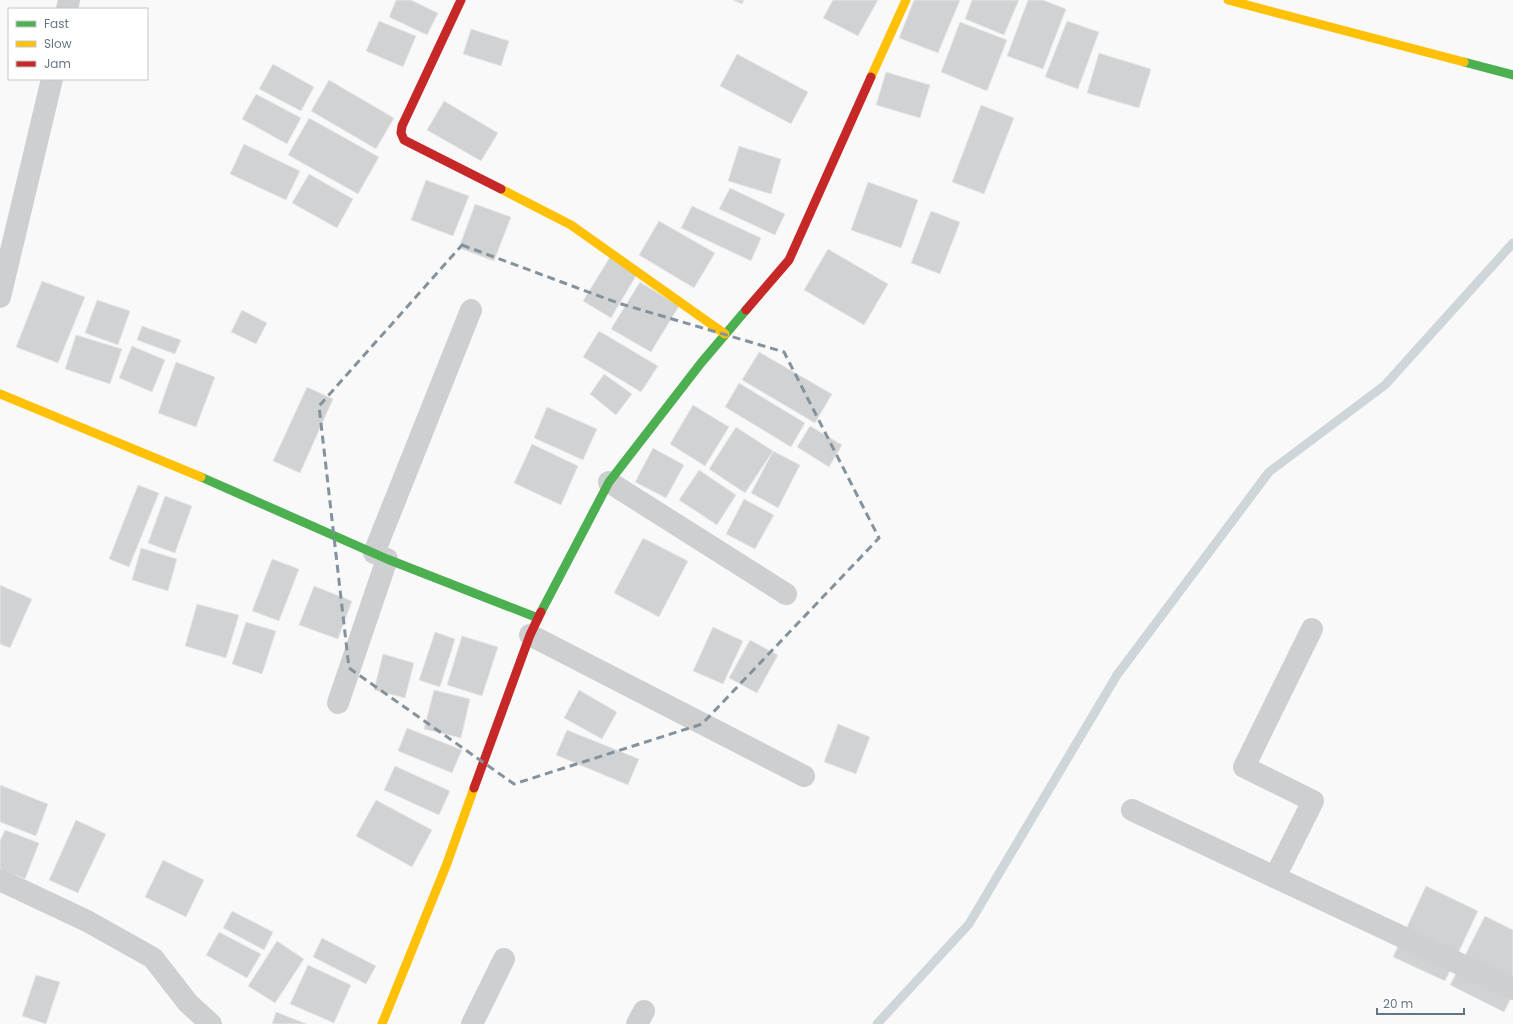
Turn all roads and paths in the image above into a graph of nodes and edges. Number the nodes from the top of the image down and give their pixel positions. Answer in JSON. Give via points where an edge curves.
{"nodes":[{"id":1,"x":461,"y":0,"type":"edge"},
{"id":2,"x":906,"y":0,"type":"edge"},
{"id":3,"x":1228,"y":0,"type":"edge"},
{"id":4,"x":1513,"y":75,"type":"edge"},
{"id":5,"x":52,"y":80,"type":"edge"},
{"id":6,"x":0,"y":297,"type":"edge"},
{"id":7,"x":471,"y":310,"type":"dead end"},
{"id":8,"x":725,"y":334,"type":"junction"},
{"id":9,"x":0,"y":394,"type":"edge"},
{"id":10,"x":609,"y":482,"type":"junction"},
{"id":11,"x":380,"y":556,"type":"junction"},
{"id":12,"x":786,"y":594,"type":"dead end"},
{"id":13,"x":534,"y":626,"type":"junction"},
{"id":14,"x":1312,"y":629,"type":"dead end"},
{"id":15,"x":338,"y":703,"type":"dead end"},
{"id":16,"x":804,"y":776,"type":"dead end"},
{"id":17,"x":1132,"y":810,"type":"dead end"},
{"id":18,"x":1275,"y":877,"type":"junction"},
{"id":19,"x":0,"y":880,"type":"edge"},
{"id":20,"x":504,"y":959,"type":"dead end"},
{"id":21,"x":1513,"y":989,"type":"edge"},
{"id":22,"x":211,"y":1024,"type":"edge"},
{"id":23,"x":382,"y":1024,"type":"edge"},
{"id":24,"x":472,"y":1024,"type":"edge"}],
"edges":[{"from":1,"to":8,"type":"street","via":[[402,126],[404,140],[571,225]]},
{"from":2,"to":8,"type":"street","via":[[789,260]]},
{"from":3,"to":4,"type":"street"},
{"from":5,"to":6,"type":"street"},
{"from":7,"to":11,"type":"street"},
{"from":8,"to":10,"type":"street"},
{"from":9,"to":11,"type":"street","via":[[217,484]]},
{"from":10,"to":12,"type":"street"},
{"from":10,"to":13,"type":"street"},
{"from":11,"to":13,"type":"street"},
{"from":11,"to":15,"type":"street"},
{"from":13,"to":16,"type":"street"},
{"from":13,"to":23,"type":"street","via":[[446,866]]},
{"from":14,"to":18,"type":"street","via":[[1244,767],[1313,801]]},
{"from":17,"to":18,"type":"street"},
{"from":18,"to":21,"type":"street"},
{"from":19,"to":22,"type":"street","via":[[88,921],[153,958],[188,1002]]},
{"from":20,"to":24,"type":"street"}]}
